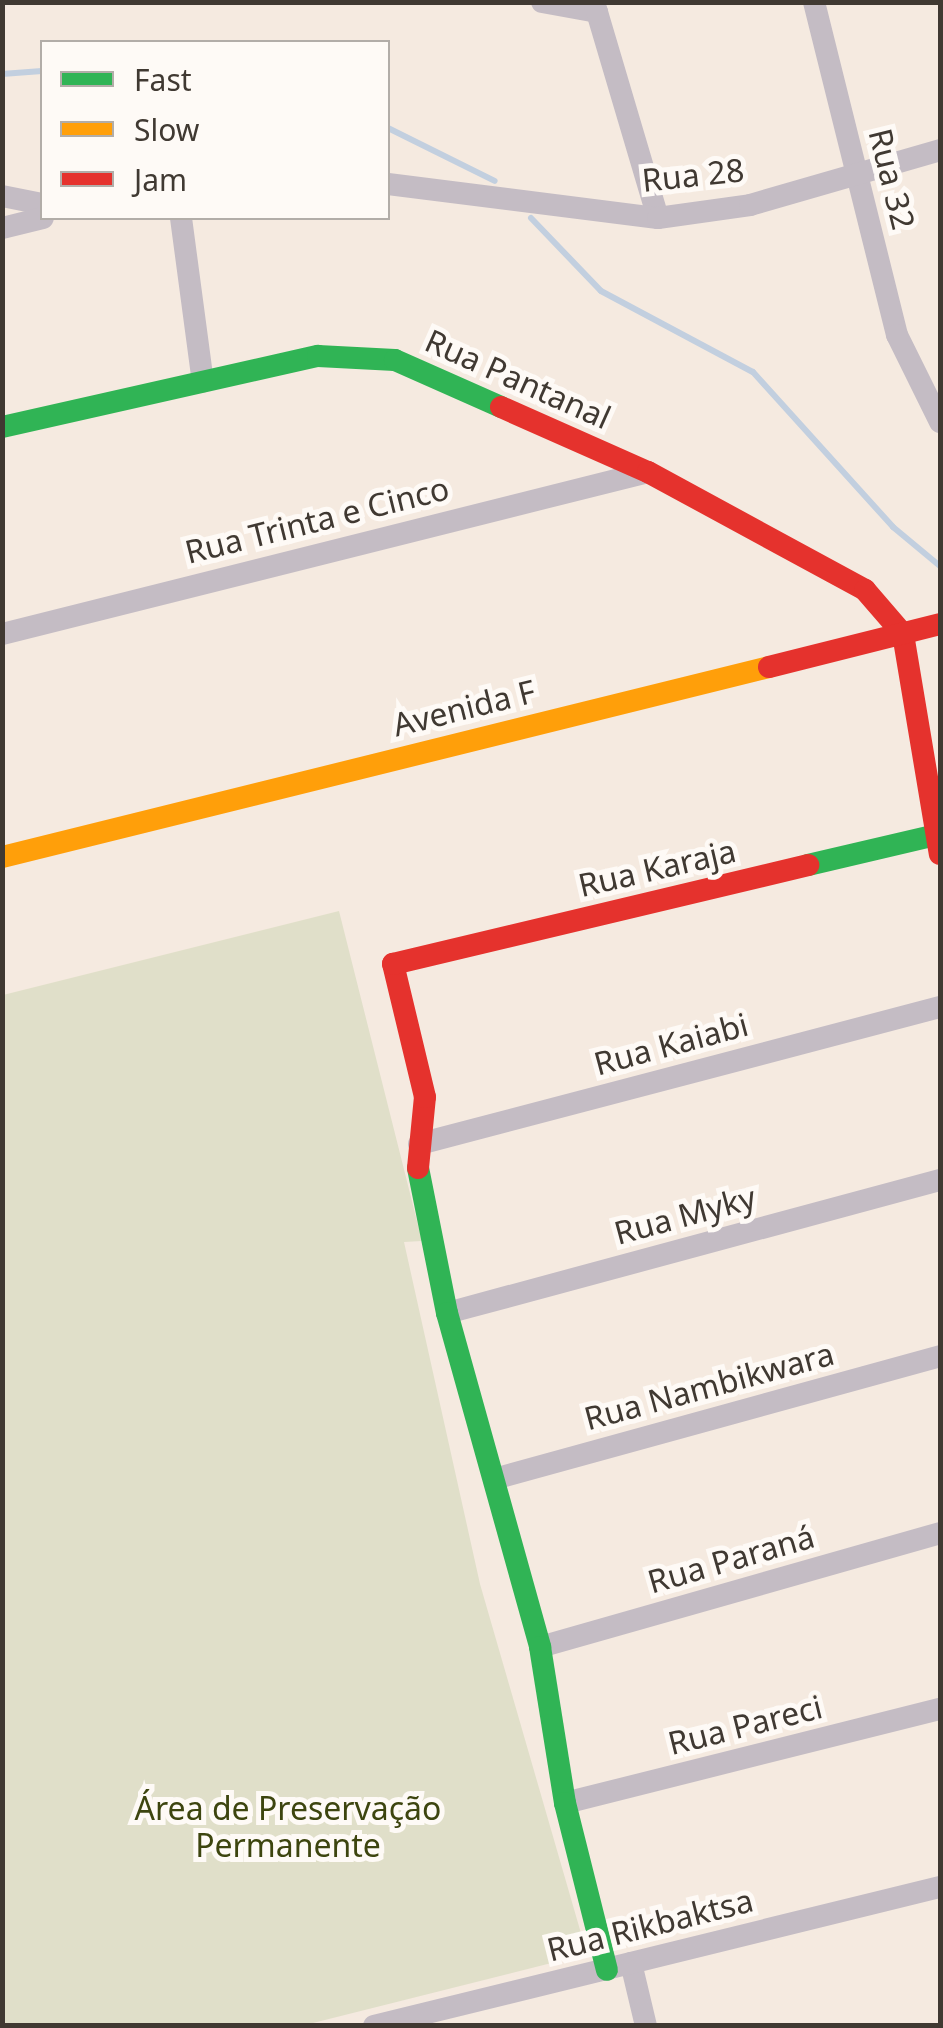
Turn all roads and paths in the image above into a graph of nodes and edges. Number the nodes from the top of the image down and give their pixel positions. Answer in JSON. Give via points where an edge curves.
{"nodes":[{"id":1,"x":542,"y":2,"type":"edge"},
{"id":2,"x":814,"y":2,"type":"edge"},
{"id":3,"x":596,"y":7,"type":"edge"},
{"id":4,"x":940,"y":150,"type":"edge"},
{"id":5,"x":858,"y":171,"type":"junction"},
{"id":6,"x":390,"y":184,"type":"edge"},
{"id":7,"x":2,"y":196,"type":"edge"},
{"id":8,"x":40,"y":204,"type":"edge"},
{"id":9,"x":658,"y":218,"type":"junction"},
{"id":10,"x":40,"y":219,"type":"edge"},
{"id":11,"x":181,"y":220,"type":"edge"},
{"id":12,"x":2,"y":228,"type":"edge"},
{"id":13,"x":203,"y":382,"type":"junction"},
{"id":14,"x":940,"y":422,"type":"edge"},
{"id":15,"x":2,"y":427,"type":"edge"},
{"id":16,"x":648,"y":472,"type":"junction"},
{"id":17,"x":940,"y":624,"type":"edge"},
{"id":18,"x":2,"y":634,"type":"edge"},
{"id":19,"x":903,"y":634,"type":"junction"},
{"id":20,"x":920,"y":757,"type":"junction"},
{"id":21,"x":940,"y":770,"type":"edge"},
{"id":22,"x":938,"y":845,"type":"edge"},
{"id":23,"x":2,"y":857,"type":"edge"},
{"id":24,"x":940,"y":1007,"type":"edge"},
{"id":25,"x":419,"y":1144,"type":"junction"},
{"id":26,"x":940,"y":1180,"type":"edge"},
{"id":27,"x":446,"y":1313,"type":"junction"},
{"id":28,"x":940,"y":1356,"type":"edge"},
{"id":29,"x":494,"y":1480,"type":"junction"},
{"id":30,"x":940,"y":1533,"type":"edge"},
{"id":31,"x":540,"y":1647,"type":"junction"},
{"id":32,"x":940,"y":1709,"type":"edge"},
{"id":33,"x":566,"y":1804,"type":"junction"},
{"id":34,"x":940,"y":1887,"type":"edge"},
{"id":35,"x":631,"y":1963,"type":"junction"},
{"id":36,"x":607,"y":1970,"type":"junction"},
{"id":37,"x":374,"y":2026,"type":"edge"},
{"id":38,"x":646,"y":2026,"type":"edge"}],
"edges":[{"from":1,"to":3,"type":"street"},
{"from":2,"to":5,"type":"street","name":"Rua 32"},
{"from":3,"to":9,"type":"street"},
{"from":4,"to":5,"type":"street","name":"Rua 28"},
{"from":5,"to":9,"type":"street","name":"Rua 28","via":[[750,205]]},
{"from":5,"to":14,"type":"street","name":"Rua 32","via":[[896,335]]},
{"from":6,"to":9,"type":"street","name":"Rua 28"},
{"from":7,"to":8,"type":"street"},
{"from":10,"to":12,"type":"street"},
{"from":11,"to":13,"type":"street"},
{"from":13,"to":15,"type":"street","name":"Rua Pantanal"},
{"from":13,"to":16,"type":"street","name":"Rua Pantanal","via":[[318,356],[395,360]]},
{"from":16,"to":18,"type":"street","name":"Rua Trinta e Cinco"},
{"from":16,"to":19,"type":"street","name":"Rua Pantanal","via":[[865,590]]},
{"from":17,"to":19,"type":"street","name":"Avenida F"},
{"from":19,"to":20,"type":"street"},
{"from":19,"to":23,"type":"street","name":"Avenida F"},
{"from":20,"to":21,"type":"street"},
{"from":20,"to":22,"type":"street"},
{"from":22,"to":25,"type":"street","name":"Rua Karaja","via":[[393,964],[425,1097]]},
{"from":24,"to":25,"type":"street","name":"Rua Kaiabi"},
{"from":25,"to":27,"type":"street"},
{"from":26,"to":27,"type":"street","name":"Rua Myky"},
{"from":27,"to":29,"type":"street"},
{"from":28,"to":29,"type":"street","name":"Rua Nambikwara"},
{"from":29,"to":31,"type":"street"},
{"from":30,"to":31,"type":"street","name":"Rua Paraná"},
{"from":31,"to":33,"type":"street"},
{"from":32,"to":33,"type":"street","name":"Rua Pareci"},
{"from":33,"to":36,"type":"street"},
{"from":34,"to":35,"type":"street","name":"Rua Rikbaktsa"},
{"from":35,"to":36,"type":"street","name":"Rua Rikbaktsa"},
{"from":35,"to":38,"type":"street"},
{"from":36,"to":37,"type":"street","name":"Rua Rikbaktsa"}]}
